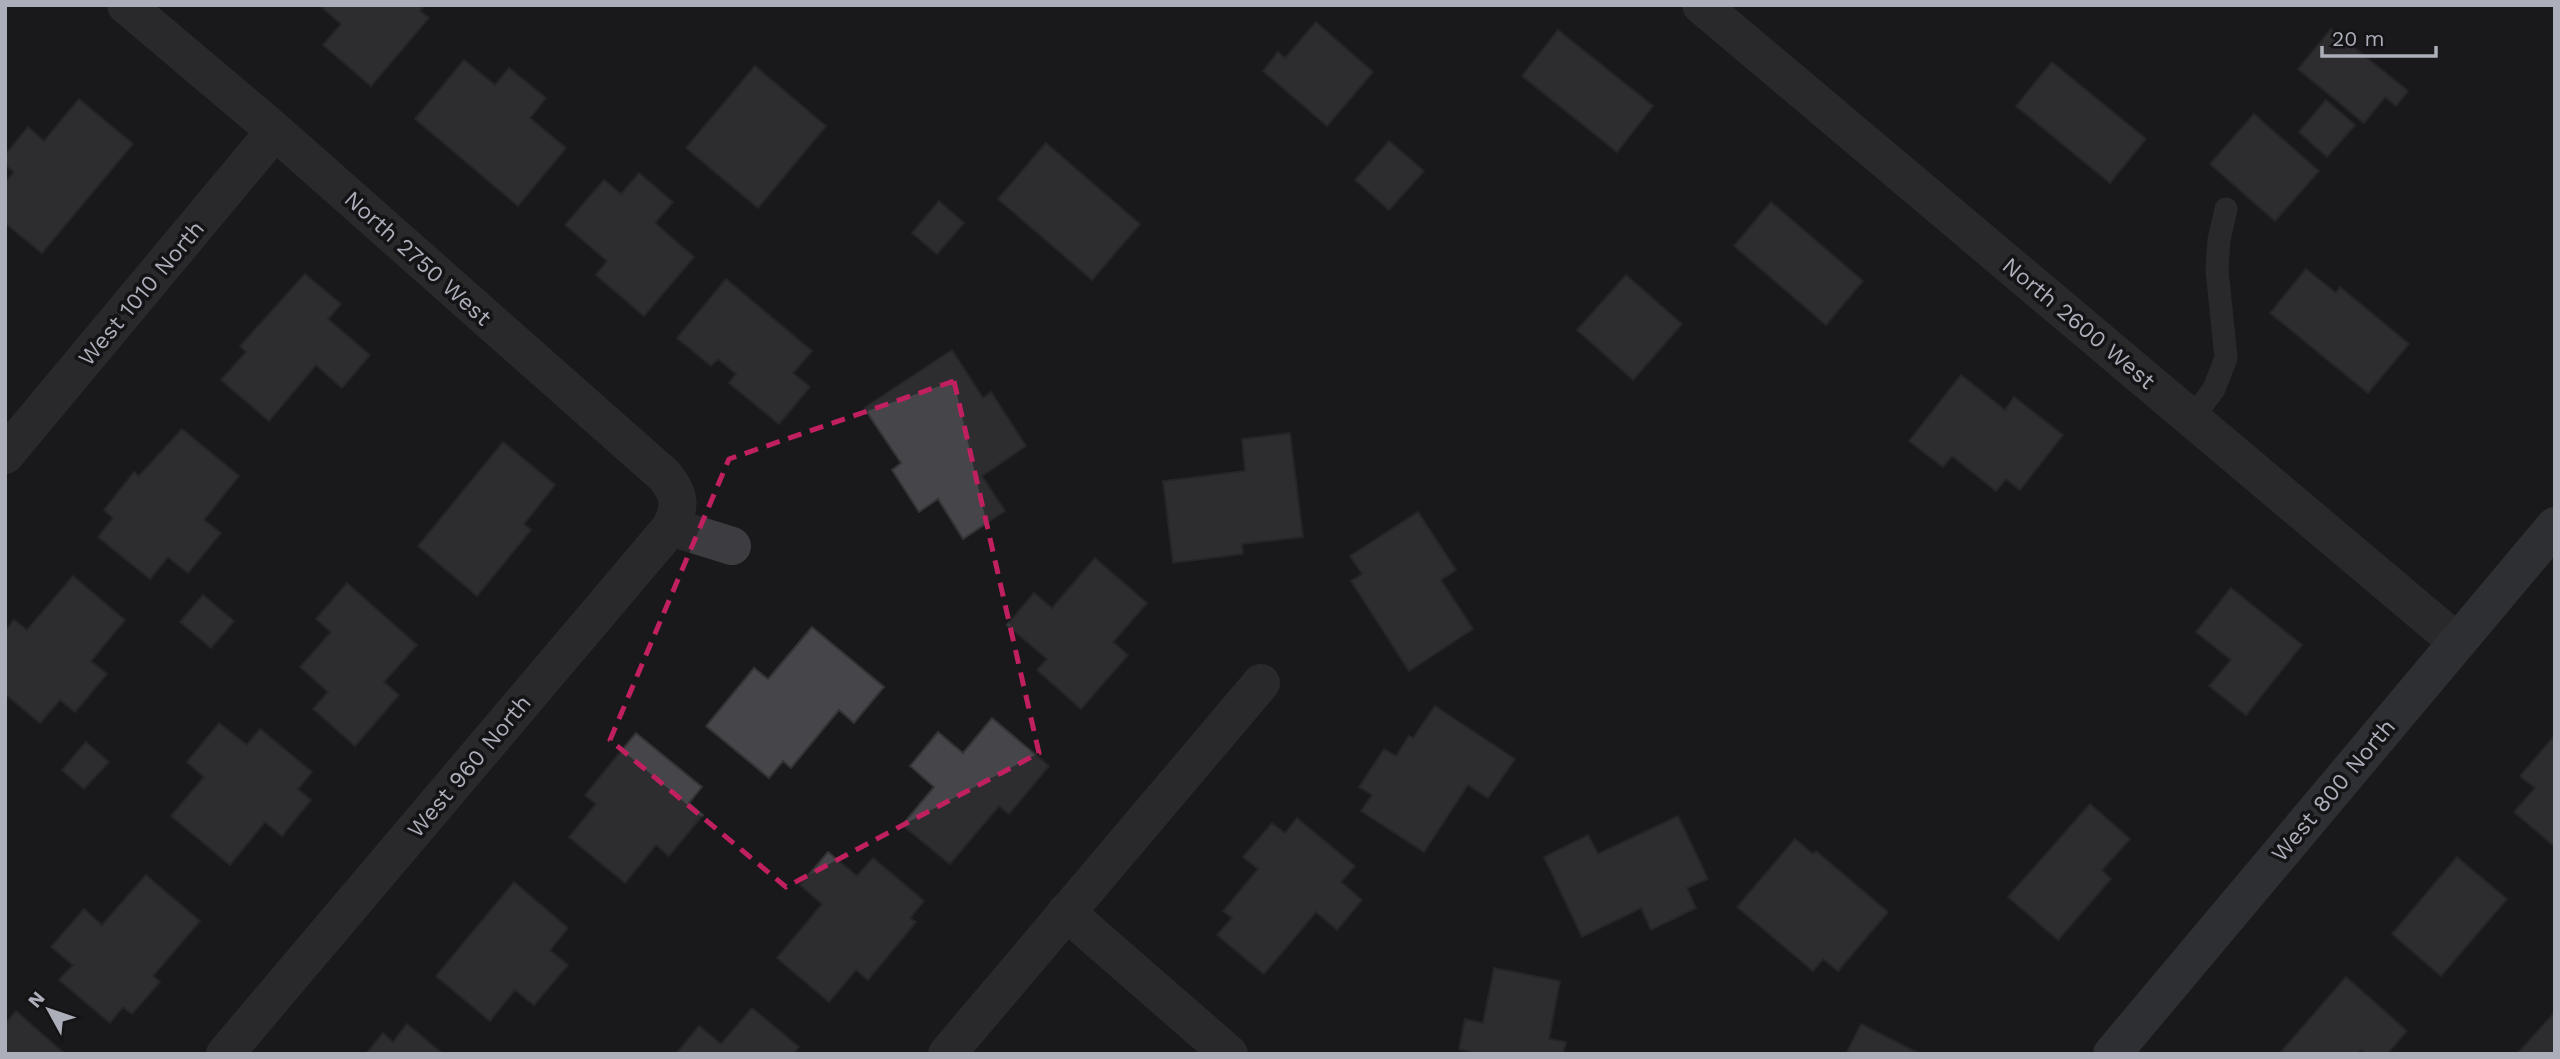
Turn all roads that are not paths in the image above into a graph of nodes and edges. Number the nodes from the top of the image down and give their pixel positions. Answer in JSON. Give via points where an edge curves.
{"nodes":[{"id":1,"x":126,"y":5,"type":"edge"},
{"id":2,"x":1701,"y":5,"type":"edge"},
{"id":3,"x":275,"y":131,"type":"junction"},
{"id":4,"x":2226,"y":209,"type":"dead end"},
{"id":5,"x":2192,"y":418,"type":"junction"},
{"id":6,"x":5,"y":455,"type":"edge"},
{"id":7,"x":2555,"y":526,"type":"edge"},
{"id":8,"x":671,"y":527,"type":"junction"},
{"id":9,"x":732,"y":546,"type":"dead end"},
{"id":10,"x":2458,"y":642,"type":"junction"},
{"id":11,"x":1261,"y":683,"type":"dead end"},
{"id":12,"x":1066,"y":912,"type":"junction"},
{"id":13,"x":225,"y":1054,"type":"edge"},
{"id":14,"x":947,"y":1054,"type":"edge"},
{"id":15,"x":1229,"y":1054,"type":"edge"},
{"id":16,"x":2112,"y":1054,"type":"edge"}],
"edges":[{"from":1,"to":3,"type":"street","name":"North 2750 West"},
{"from":2,"to":5,"type":"street","name":"North 2600 West"},
{"from":3,"to":6,"type":"street","name":"West 1010 North"},
{"from":3,"to":8,"type":"street","name":"North 2750 West","via":[[665,476],[678,494]]},
{"from":4,"to":5,"type":"lane","via":[[2217,270],[2225,358],[2214,389]]},
{"from":5,"to":10,"type":"street","name":"North 2600 West"},
{"from":7,"to":10,"type":"street","name":"West 800 North"},
{"from":8,"to":9,"type":"street"},
{"from":8,"to":13,"type":"street","name":"West 960 North"},
{"from":10,"to":16,"type":"street","name":"West 800 North"},
{"from":11,"to":12,"type":"street"},
{"from":12,"to":14,"type":"street"},
{"from":12,"to":15,"type":"street"}]}
